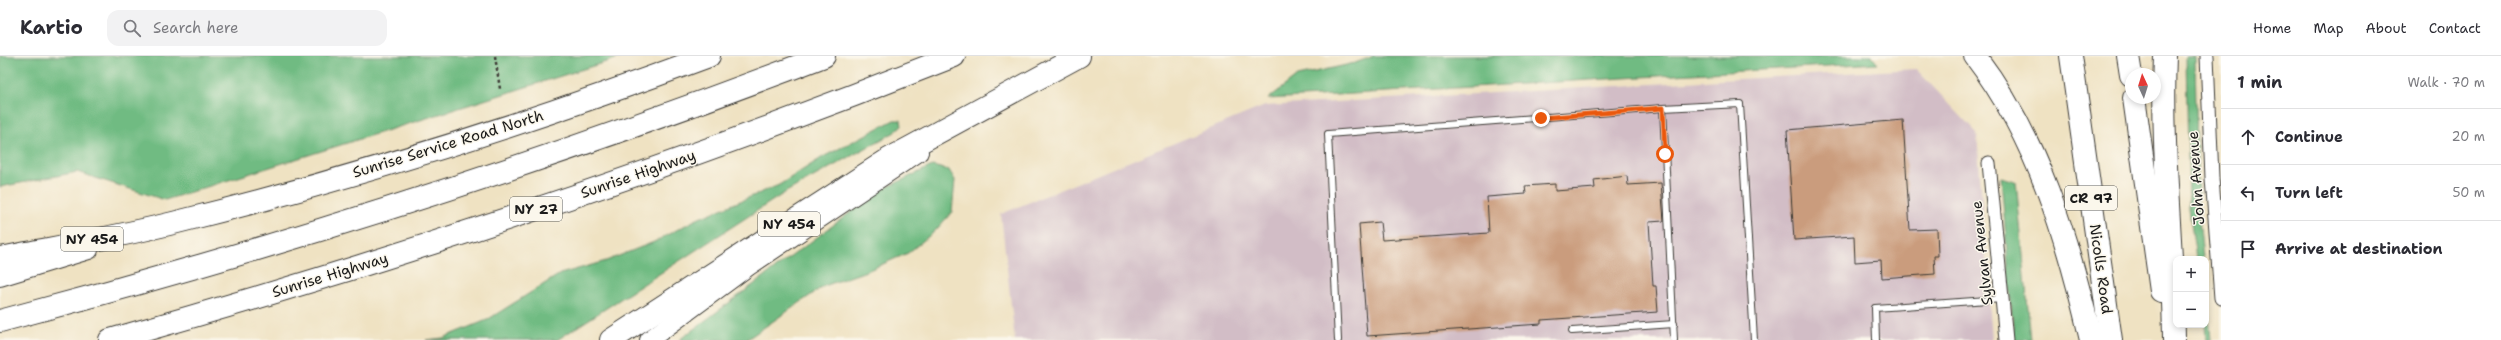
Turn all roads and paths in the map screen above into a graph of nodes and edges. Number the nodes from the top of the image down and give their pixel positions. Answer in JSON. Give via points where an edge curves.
{"nodes":[{"id":1,"x":495,"y":56,"type":"edge"},
{"id":2,"x":709,"y":56,"type":"edge"},
{"id":3,"x":824,"y":56,"type":"edge"},
{"id":4,"x":954,"y":56,"type":"edge"},
{"id":5,"x":1079,"y":56,"type":"edge"},
{"id":6,"x":1974,"y":56,"type":"edge"},
{"id":7,"x":2071,"y":56,"type":"edge"},
{"id":8,"x":2128,"y":56,"type":"edge"},
{"id":9,"x":2165,"y":56,"type":"edge"},
{"id":10,"x":2207,"y":56,"type":"edge"},
{"id":11,"x":2130,"y":68,"type":"edge"},
{"id":12,"x":500,"y":89,"type":"dead end"},
{"id":13,"x":2135,"y":104,"type":"edge"},
{"id":14,"x":1663,"y":108,"type":"junction"},
{"id":15,"x":970,"y":115,"type":"junction"},
{"id":16,"x":1989,"y":163,"type":"dead end"},
{"id":17,"x":184,"y":221,"type":"junction"},
{"id":18,"x":0,"y":258,"type":"edge"},
{"id":19,"x":0,"y":277,"type":"edge"},
{"id":20,"x":2221,"y":298,"type":"edge"},
{"id":21,"x":2002,"y":299,"type":"junction"},
{"id":22,"x":0,"y":321,"type":"edge"},
{"id":23,"x":1674,"y":324,"type":"junction"},
{"id":24,"x":1572,"y":331,"type":"dead end"},
{"id":25,"x":110,"y":340,"type":"edge"},
{"id":26,"x":611,"y":340,"type":"edge"},
{"id":27,"x":649,"y":340,"type":"edge"},
{"id":28,"x":1338,"y":340,"type":"edge"},
{"id":29,"x":1674,"y":340,"type":"edge"},
{"id":30,"x":1754,"y":340,"type":"edge"},
{"id":31,"x":1876,"y":340,"type":"edge"},
{"id":32,"x":2006,"y":340,"type":"edge"},
{"id":33,"x":2090,"y":340,"type":"edge"},
{"id":34,"x":2110,"y":340,"type":"edge"},
{"id":35,"x":2167,"y":340,"type":"edge"},
{"id":36,"x":2174,"y":340,"type":"edge"}],
"edges":[{"from":1,"to":12,"type":"path"},
{"from":2,"to":17,"type":"highway","name":"Sunrise Service Road North","via":[[433,151]]},
{"from":3,"to":22,"type":"highway","via":[[702,102],[474,180],[264,247]]},
{"from":4,"to":25,"type":"highway","name":"Sunrise Highway","number":"NY 27","via":[[744,137],[532,210],[317,280]]},
{"from":5,"to":15,"type":"highway"},
{"from":6,"to":33,"type":"highway","via":[[2019,123],[2042,176],[2071,263]]},
{"from":7,"to":34,"type":"highway","name":"Nicolls Road","number":"CR 97"},
{"from":8,"to":11,"type":"highway"},
{"from":9,"to":36,"type":"highway","via":[[2166,163],[2174,285]]},
{"from":10,"to":20,"type":"street","name":"John Avenue","via":[[2212,178]]},
{"from":13,"to":35,"type":"highway"},
{"from":14,"to":23,"type":"lane"},
{"from":14,"to":28,"type":"lane","via":[[1328,134]]},
{"from":14,"to":30,"type":"lane","via":[[1740,104]]},
{"from":15,"to":26,"type":"highway","number":"NY 454","via":[[889,159]]},
{"from":15,"to":27,"type":"main road","via":[[895,169],[744,270]]},
{"from":16,"to":21,"type":"street","name":"Sylvan Avenue"},
{"from":17,"to":18,"type":"highway","number":"NY 454"},
{"from":17,"to":19,"type":"main road"},
{"from":21,"to":31,"type":"lane","via":[[1875,308]]},
{"from":21,"to":32,"type":"street","name":"Sylvan Avenue"},
{"from":23,"to":24,"type":"lane"},
{"from":23,"to":29,"type":"lane"}]}
